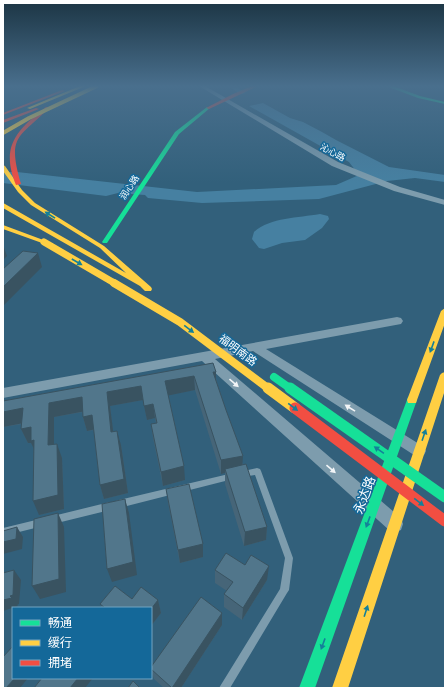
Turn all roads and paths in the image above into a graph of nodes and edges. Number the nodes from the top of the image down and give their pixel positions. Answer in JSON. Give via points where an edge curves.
{"nodes":[{"id":1,"x":16,"y":118,"type":"edge"},
{"id":2,"x":18,"y":118,"type":"edge"},
{"id":3,"x":31,"y":118,"type":"edge"},
{"id":4,"x":33,"y":118,"type":"edge"},
{"id":5,"x":200,"y":118,"type":"edge"},
{"id":6,"x":255,"y":118,"type":"edge"},
{"id":7,"x":24,"y":123,"type":"junction"},
{"id":8,"x":3,"y":124,"type":"edge"},
{"id":9,"x":3,"y":133,"type":"edge"},
{"id":10,"x":3,"y":141,"type":"edge"},
{"id":11,"x":3,"y":167,"type":"edge"},
{"id":12,"x":20,"y":191,"type":"junction"},
{"id":13,"x":445,"y":203,"type":"edge"},
{"id":14,"x":3,"y":205,"type":"edge"},
{"id":15,"x":3,"y":217,"type":"edge"},
{"id":16,"x":3,"y":227,"type":"edge"},
{"id":17,"x":44,"y":242,"type":"junction"},
{"id":18,"x":105,"y":242,"type":"dead end"},
{"id":19,"x":180,"y":311,"type":"dead end"},
{"id":20,"x":445,"y":311,"type":"edge"},
{"id":21,"x":193,"y":320,"type":"dead end"},
{"id":22,"x":397,"y":321,"type":"dead end"},
{"id":23,"x":226,"y":343,"type":"dead end"},
{"id":24,"x":256,"y":348,"type":"junction"},
{"id":25,"x":245,"y":356,"type":"dead end"},
{"id":26,"x":205,"y":358,"type":"junction"},
{"id":27,"x":264,"y":370,"type":"dead end"},
{"id":28,"x":445,"y":375,"type":"edge"},
{"id":29,"x":3,"y":393,"type":"edge"},
{"id":30,"x":398,"y":438,"type":"junction"},
{"id":31,"x":419,"y":451,"type":"junction"},
{"id":32,"x":445,"y":497,"type":"edge"},
{"id":33,"x":374,"y":506,"type":"junction"},
{"id":34,"x":445,"y":521,"type":"edge"},
{"id":35,"x":394,"y":524,"type":"junction"},
{"id":36,"x":3,"y":532,"type":"edge"},
{"id":37,"x":224,"y":688,"type":"edge"},
{"id":38,"x":307,"y":688,"type":"edge"},
{"id":39,"x":340,"y":688,"type":"edge"}],
"edges":[{"from":1,"to":8,"type":"main road","bridge":true},
{"from":2,"to":8,"type":"main road"},
{"from":3,"to":7,"type":"main road"},
{"from":4,"to":7,"type":"main road","bridge":true},
{"from":5,"to":18,"type":"main road","name":"润心路","via":[[170,143]]},
{"from":6,"to":13,"type":"street","name":"沁心路","via":[[335,164],[397,189]]},
{"from":7,"to":9,"type":"main road","bridge":true},
{"from":7,"to":10,"type":"main road","bridge":true},
{"from":7,"to":12,"type":"main road","via":[[14,139],[12,166]]},
{"from":11,"to":12,"type":"main road"},
{"from":14,"to":12,"type":"main road","one_way":true,"via":[[151,291],[102,247],[33,204]]},
{"from":15,"to":17,"type":"main road","name":"福明南路"},
{"from":16,"to":17,"type":"main road"},
{"from":17,"to":34,"type":"main road","name":"福明南路","one_way":true,"bridge":true,"via":[[180,322]]},
{"from":19,"to":21,"type":"main road"},
{"from":20,"to":30,"type":"main road","name":"永达路","one_way":true},
{"from":22,"to":24,"type":"street"},
{"from":23,"to":25,"type":"main road","name":"福明南路"},
{"from":24,"to":26,"type":"street"},
{"from":30,"to":24,"type":"street","one_way":true},
{"from":26,"to":29,"type":"street"},
{"from":26,"to":33,"type":"street","one_way":true},
{"from":32,"to":27,"type":"main road","name":"福明南路","one_way":true,"bridge":true},
{"from":31,"to":28,"type":"main road","one_way":true},
{"from":30,"to":31,"type":"street"},
{"from":30,"to":33,"type":"main road","name":"永达路"},
{"from":31,"to":35,"type":"main road"},
{"from":33,"to":35,"type":"street"},
{"from":33,"to":38,"type":"main road","name":"永达路","one_way":true},
{"from":39,"to":35,"type":"main road","one_way":true},
{"from":36,"to":37,"type":"lane","via":[[257,470],[289,558],[284,590]]}]}
